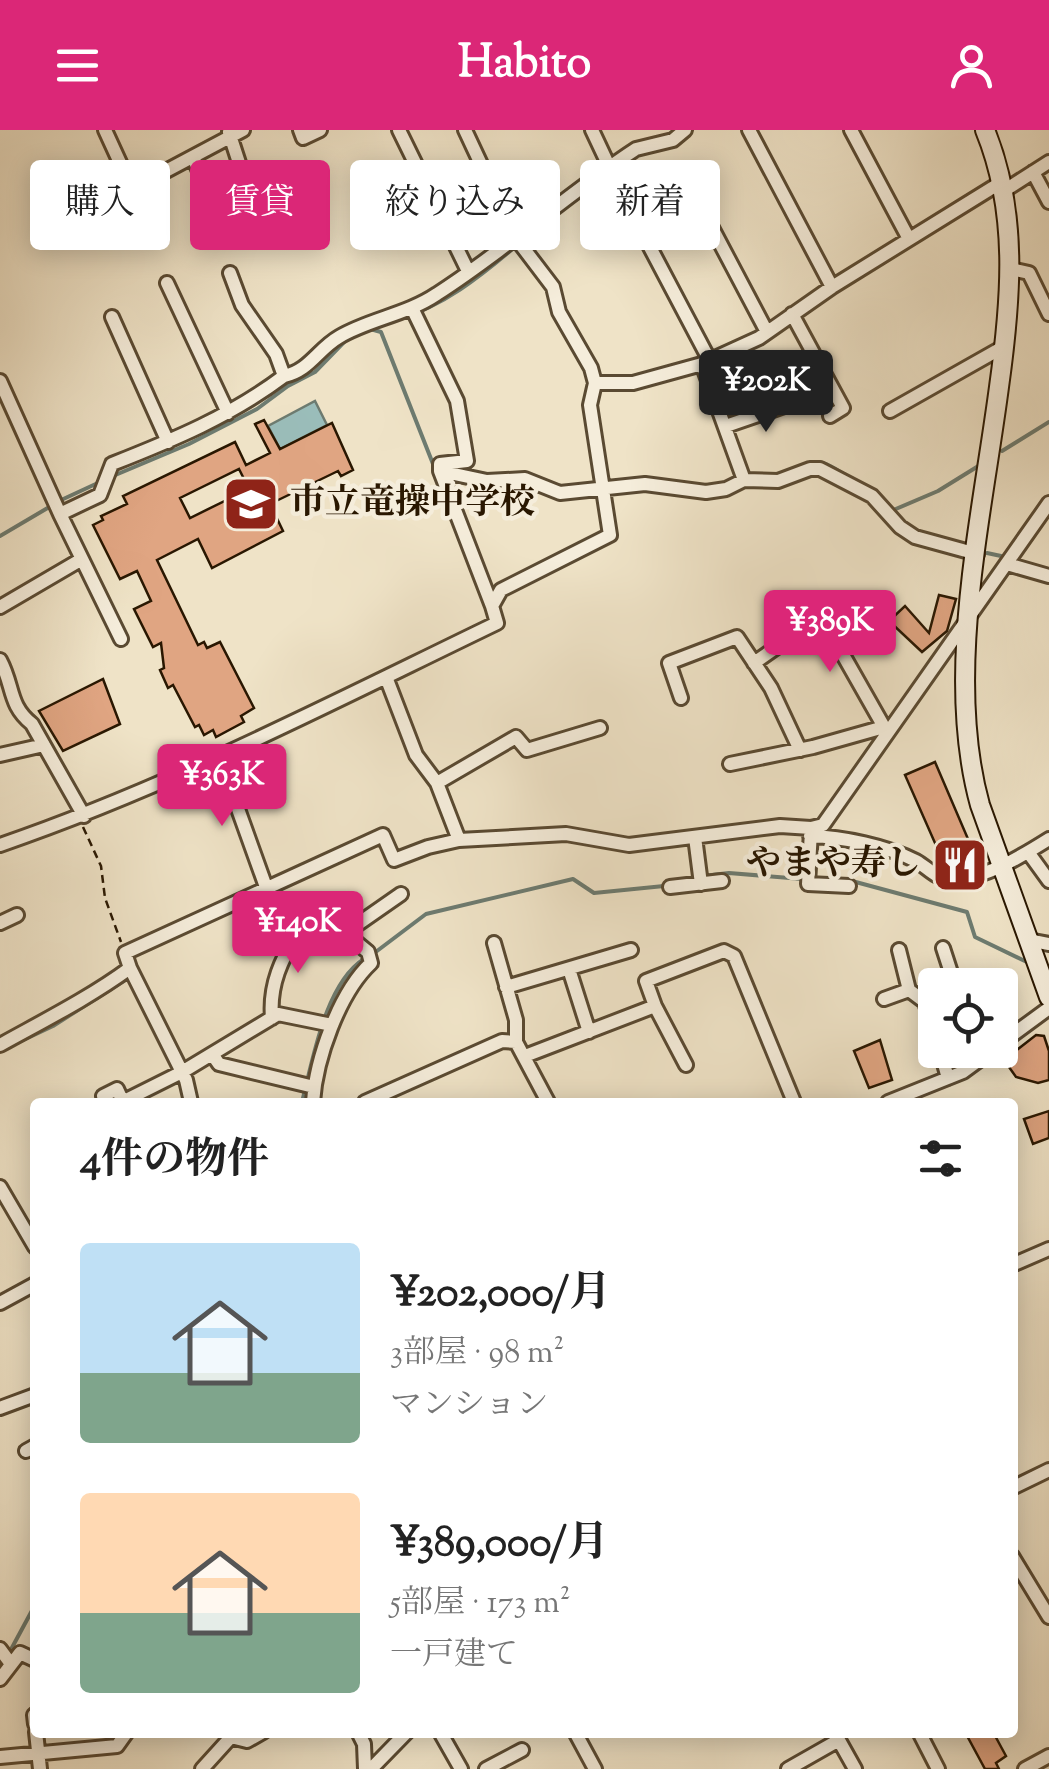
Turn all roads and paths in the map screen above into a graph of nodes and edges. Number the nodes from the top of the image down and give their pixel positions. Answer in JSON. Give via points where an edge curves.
{"nodes":[{"id":1,"x":106,"y":130,"type":"edge"},
{"id":2,"x":300,"y":130,"type":"edge"},
{"id":3,"x":320,"y":130,"type":"edge"},
{"id":4,"x":398,"y":130,"type":"edge"},
{"id":5,"x":465,"y":130,"type":"edge"},
{"id":6,"x":592,"y":130,"type":"edge"},
{"id":7,"x":685,"y":130,"type":"edge"},
{"id":8,"x":749,"y":130,"type":"edge"},
{"id":9,"x":851,"y":130,"type":"edge"},
{"id":10,"x":985,"y":130,"type":"edge"},
{"id":11,"x":234,"y":132,"type":"edge"},
{"id":12,"x":193,"y":156,"type":"junction"},
{"id":13,"x":119,"y":160,"type":"edge"},
{"id":14,"x":195,"y":160,"type":"edge"},
{"id":15,"x":241,"y":160,"type":"edge"},
{"id":16,"x":479,"y":160,"type":"edge"},
{"id":17,"x":606,"y":160,"type":"edge"},
{"id":18,"x":622,"y":160,"type":"edge"},
{"id":19,"x":1049,"y":162,"type":"edge"},
{"id":20,"x":170,"y":168,"type":"edge"},
{"id":21,"x":1033,"y":172,"type":"junction"},
{"id":22,"x":1001,"y":188,"type":"junction"},
{"id":23,"x":580,"y":193,"type":"edge"},
{"id":24,"x":1049,"y":202,"type":"edge"},
{"id":25,"x":560,"y":208,"type":"edge"},
{"id":26,"x":909,"y":239,"type":"junction"},
{"id":27,"x":720,"y":242,"type":"edge"},
{"id":28,"x":502,"y":250,"type":"edge"},
{"id":29,"x":525,"y":250,"type":"edge"},
{"id":30,"x":650,"y":250,"type":"edge"},
{"id":31,"x":1011,"y":269,"type":"junction"},
{"id":32,"x":468,"y":271,"type":"junction"},
{"id":33,"x":230,"y":273,"type":"dead end"},
{"id":34,"x":168,"y":283,"type":"dead end"},
{"id":35,"x":832,"y":286,"type":"junction"},
{"id":36,"x":413,"y":313,"type":"junction"},
{"id":37,"x":792,"y":314,"type":"junction"},
{"id":38,"x":1049,"y":314,"type":"edge"},
{"id":39,"x":112,"y":317,"type":"dead end"},
{"id":40,"x":768,"y":332,"type":"junction"},
{"id":41,"x":1005,"y":346,"type":"junction"},
{"id":42,"x":706,"y":363,"type":"junction"},
{"id":43,"x":284,"y":376,"type":"junction"},
{"id":44,"x":0,"y":381,"type":"edge"},
{"id":45,"x":596,"y":383,"type":"junction"},
{"id":46,"x":792,"y":403,"type":"dead end"},
{"id":47,"x":890,"y":411,"type":"dead end"},
{"id":48,"x":228,"y":413,"type":"junction"},
{"id":49,"x":830,"y":416,"type":"dead end"},
{"id":50,"x":726,"y":426,"type":"junction"},
{"id":51,"x":168,"y":442,"type":"junction"},
{"id":52,"x":440,"y":470,"type":"junction"},
{"id":53,"x":744,"y":480,"type":"junction"},
{"id":54,"x":604,"y":487,"type":"junction"},
{"id":55,"x":1049,"y":503,"type":"edge"},
{"id":56,"x":56,"y":506,"type":"junction"},
{"id":57,"x":977,"y":554,"type":"junction"},
{"id":58,"x":82,"y":559,"type":"junction"},
{"id":59,"x":1007,"y":564,"type":"junction"},
{"id":60,"x":1049,"y":576,"type":"edge"},
{"id":61,"x":492,"y":606,"type":"junction"},
{"id":62,"x":0,"y":607,"type":"edge"},
{"id":63,"x":968,"y":616,"type":"junction"},
{"id":64,"x":121,"y":640,"type":"dead end"},
{"id":65,"x":0,"y":660,"type":"edge"},
{"id":66,"x":754,"y":663,"type":"junction"},
{"id":67,"x":386,"y":676,"type":"junction"},
{"id":68,"x":5,"y":690,"type":"edge"},
{"id":69,"x":680,"y":698,"type":"dead end"},
{"id":70,"x":600,"y":728,"type":"dead end"},
{"id":71,"x":887,"y":728,"type":"junction"},
{"id":72,"x":44,"y":744,"type":"junction"},
{"id":73,"x":800,"y":750,"type":"junction"},
{"id":74,"x":0,"y":755,"type":"edge"},
{"id":75,"x":218,"y":756,"type":"junction"},
{"id":76,"x":730,"y":764,"type":"dead end"},
{"id":77,"x":437,"y":783,"type":"junction"},
{"id":78,"x":81,"y":817,"type":"junction"},
{"id":79,"x":811,"y":832,"type":"junction"},
{"id":80,"x":695,"y":837,"type":"junction"},
{"id":81,"x":1049,"y":839,"type":"edge"},
{"id":82,"x":459,"y":840,"type":"junction"},
{"id":83,"x":0,"y":845,"type":"edge"},
{"id":84,"x":1028,"y":852,"type":"junction"},
{"id":85,"x":1001,"y":867,"type":"junction"},
{"id":86,"x":701,"y":879,"type":"junction"},
{"id":87,"x":722,"y":881,"type":"dead end"},
{"id":88,"x":1049,"y":881,"type":"edge"},
{"id":89,"x":849,"y":886,"type":"dead end"},
{"id":90,"x":266,"y":887,"type":"junction"},
{"id":91,"x":670,"y":887,"type":"dead end"},
{"id":92,"x":401,"y":894,"type":"dead end"},
{"id":93,"x":18,"y":915,"type":"dead end"},
{"id":94,"x":0,"y":923,"type":"edge"},
{"id":95,"x":298,"y":931,"type":"dead end"},
{"id":96,"x":1028,"y":940,"type":"junction"},
{"id":97,"x":494,"y":943,"type":"dead end"},
{"id":98,"x":1049,"y":944,"type":"edge"},
{"id":99,"x":943,"y":948,"type":"dead end"},
{"id":100,"x":631,"y":950,"type":"dead end"},
{"id":101,"x":899,"y":950,"type":"dead end"},
{"id":102,"x":125,"y":953,"type":"junction"},
{"id":103,"x":568,"y":968,"type":"junction"},
{"id":104,"x":949,"y":968,"type":"edge"},
{"id":105,"x":132,"y":972,"type":"junction"},
{"id":106,"x":506,"y":987,"type":"junction"},
{"id":107,"x":909,"y":990,"type":"junction"},
{"id":108,"x":918,"y":997,"type":"edge"},
{"id":109,"x":1049,"y":997,"type":"edge"},
{"id":110,"x":884,"y":999,"type":"dead end"},
{"id":111,"x":655,"y":1006,"type":"junction"},
{"id":112,"x":1049,"y":1008,"type":"edge"},
{"id":113,"x":272,"y":1018,"type":"junction"},
{"id":114,"x":326,"y":1024,"type":"junction"},
{"id":115,"x":1018,"y":1031,"type":"edge"},
{"id":116,"x":589,"y":1032,"type":"junction"},
{"id":117,"x":516,"y":1042,"type":"junction"},
{"id":118,"x":0,"y":1044,"type":"edge"},
{"id":119,"x":212,"y":1054,"type":"junction"},
{"id":120,"x":525,"y":1056,"type":"junction"},
{"id":121,"x":686,"y":1065,"type":"dead end"},
{"id":122,"x":945,"y":1068,"type":"edge"},
{"id":123,"x":961,"y":1068,"type":"edge"},
{"id":124,"x":184,"y":1070,"type":"junction"},
{"id":125,"x":948,"y":1078,"type":"junction"},
{"id":126,"x":309,"y":1086,"type":"junction"},
{"id":127,"x":103,"y":1096,"type":"dead end"},
{"id":128,"x":121,"y":1098,"type":"edge"},
{"id":129,"x":131,"y":1098,"type":"edge"},
{"id":130,"x":190,"y":1098,"type":"edge"},
{"id":131,"x":312,"y":1098,"type":"edge"},
{"id":132,"x":374,"y":1098,"type":"edge"},
{"id":133,"x":546,"y":1098,"type":"edge"},
{"id":134,"x":792,"y":1098,"type":"edge"},
{"id":135,"x":898,"y":1098,"type":"edge"},
{"id":136,"x":0,"y":1187,"type":"edge"},
{"id":137,"x":30,"y":1238,"type":"edge"},
{"id":138,"x":1049,"y":1249,"type":"edge"},
{"id":139,"x":1018,"y":1262,"type":"edge"},
{"id":140,"x":30,"y":1287,"type":"edge"},
{"id":141,"x":0,"y":1303,"type":"edge"},
{"id":142,"x":30,"y":1397,"type":"edge"},
{"id":143,"x":0,"y":1408,"type":"edge"},
{"id":144,"x":1049,"y":1470,"type":"edge"},
{"id":145,"x":1018,"y":1485,"type":"edge"},
{"id":146,"x":1018,"y":1566,"type":"edge"},
{"id":147,"x":1049,"y":1617,"type":"edge"},
{"id":148,"x":6,"y":1657,"type":"edge"},
{"id":149,"x":30,"y":1658,"type":"edge"},
{"id":150,"x":0,"y":1678,"type":"edge"},
{"id":151,"x":37,"y":1738,"type":"edge"},
{"id":152,"x":123,"y":1738,"type":"edge"},
{"id":153,"x":233,"y":1738,"type":"edge"},
{"id":154,"x":361,"y":1738,"type":"edge"},
{"id":155,"x":401,"y":1738,"type":"edge"},
{"id":156,"x":443,"y":1738,"type":"edge"},
{"id":157,"x":578,"y":1738,"type":"edge"},
{"id":158,"x":834,"y":1738,"type":"edge"},
{"id":159,"x":838,"y":1738,"type":"edge"},
{"id":160,"x":922,"y":1738,"type":"edge"},
{"id":161,"x":522,"y":1750,"type":"dead end"},
{"id":162,"x":39,"y":1754,"type":"junction"},
{"id":163,"x":1049,"y":1756,"type":"edge"},
{"id":164,"x":0,"y":1757,"type":"edge"},
{"id":165,"x":40,"y":1769,"type":"edge"},
{"id":166,"x":202,"y":1769,"type":"edge"},
{"id":167,"x":368,"y":1769,"type":"edge"},
{"id":168,"x":461,"y":1769,"type":"edge"},
{"id":169,"x":486,"y":1769,"type":"edge"},
{"id":170,"x":595,"y":1769,"type":"edge"},
{"id":171,"x":788,"y":1769,"type":"edge"},
{"id":172,"x":856,"y":1769,"type":"edge"},
{"id":173,"x":938,"y":1769,"type":"edge"},
{"id":174,"x":1025,"y":1769,"type":"edge"}],
"edges":[{"from":1,"to":13,"type":"street"},
{"from":2,"to":3,"type":"street","via":[[303,138]]},
{"from":4,"to":32,"type":"street"},
{"from":5,"to":16,"type":"street"},
{"from":6,"to":17,"type":"street"},
{"from":7,"to":18,"type":"street"},
{"from":8,"to":35,"type":"street"},
{"from":9,"to":26,"type":"street"},
{"from":10,"to":22,"type":"street"},
{"from":11,"to":12,"type":"street"},
{"from":11,"to":15,"type":"street"},
{"from":12,"to":14,"type":"street"},
{"from":12,"to":20,"type":"street"},
{"from":19,"to":21,"type":"street"},
{"from":21,"to":22,"type":"street"},
{"from":21,"to":24,"type":"street"},
{"from":22,"to":26,"type":"street"},
{"from":22,"to":31,"type":"street"},
{"from":23,"to":25,"type":"street"},
{"from":26,"to":35,"type":"street"},
{"from":27,"to":40,"type":"street"},
{"from":28,"to":32,"type":"street"},
{"from":29,"to":45,"type":"street","via":[[553,287]]},
{"from":30,"to":42,"type":"street"},
{"from":31,"to":38,"type":"street","via":[[1029,273]]},
{"from":31,"to":41,"type":"street"},
{"from":32,"to":36,"type":"street"},
{"from":33,"to":43,"type":"street"},
{"from":34,"to":48,"type":"street"},
{"from":35,"to":37,"type":"street"},
{"from":36,"to":43,"type":"street","via":[[342,334],[308,366]]},
{"from":36,"to":52,"type":"street","via":[[458,401],[467,461],[440,464]]},
{"from":37,"to":40,"type":"street"},
{"from":37,"to":49,"type":"street","via":[[843,408]]},
{"from":39,"to":51,"type":"street"},
{"from":40,"to":42,"type":"street"},
{"from":41,"to":47,"type":"street"},
{"from":41,"to":57,"type":"street"},
{"from":42,"to":45,"type":"street","via":[[633,383]]},
{"from":42,"to":50,"type":"street"},
{"from":43,"to":48,"type":"street"},
{"from":44,"to":56,"type":"street"},
{"from":45,"to":54,"type":"street","via":[[590,406]]},
{"from":46,"to":50,"type":"street"},
{"from":48,"to":51,"type":"street"},
{"from":50,"to":53,"type":"street"},
{"from":51,"to":56,"type":"street","via":[[112,464],[100,495]]},
{"from":52,"to":54,"type":"street","via":[[488,481],[525,479],[560,493]]},
{"from":52,"to":61,"type":"street"},
{"from":53,"to":54,"type":"street","via":[[706,492],[645,484]]},
{"from":53,"to":57,"type":"street","via":[[778,481],[820,469],[872,496],[900,528]]},
{"from":54,"to":61,"type":"street","via":[[610,536],[502,590]]},
{"from":55,"to":59,"type":"street"},
{"from":56,"to":58,"type":"street"},
{"from":57,"to":63,"type":"street"},
{"from":58,"to":62,"type":"street"},
{"from":58,"to":64,"type":"street"},
{"from":59,"to":60,"type":"street"},
{"from":59,"to":63,"type":"street"},
{"from":61,"to":67,"type":"street","via":[[497,623]]},
{"from":63,"to":71,"type":"street"},
{"from":63,"to":85,"type":"street","via":[[969,746]]},
{"from":65,"to":68,"type":"street","via":[[8,676]]},
{"from":66,"to":69,"type":"street","via":[[737,636],[669,663]]},
{"from":66,"to":71,"type":"street","via":[[820,616]]},
{"from":66,"to":73,"type":"street"},
{"from":67,"to":75,"type":"street"},
{"from":67,"to":77,"type":"street","via":[[416,755]]},
{"from":68,"to":72,"type":"street"},
{"from":70,"to":77,"type":"street","via":[[528,750],[516,737]]},
{"from":71,"to":73,"type":"street"},
{"from":71,"to":79,"type":"street","via":[[823,825]]},
{"from":72,"to":74,"type":"street"},
{"from":72,"to":78,"type":"street"},
{"from":73,"to":76,"type":"street"},
{"from":75,"to":78,"type":"street"},
{"from":75,"to":90,"type":"street"},
{"from":77,"to":82,"type":"street"},
{"from":78,"to":83,"type":"street"},
{"from":78,"to":102,"type":"path"},
{"from":79,"to":80,"type":"street","via":[[780,826]]},
{"from":79,"to":85,"type":"street","via":[[880,848],[951,880]]},
{"from":79,"to":89,"type":"street","via":[[808,879]]},
{"from":80,"to":82,"type":"street","via":[[629,845],[566,834]]},
{"from":80,"to":86,"type":"street"},
{"from":81,"to":84,"type":"street"},
{"from":82,"to":90,"type":"street","via":[[394,860],[383,835]]},
{"from":84,"to":85,"type":"street"},
{"from":84,"to":88,"type":"street"},
{"from":85,"to":96,"type":"street"},
{"from":86,"to":87,"type":"street"},
{"from":86,"to":91,"type":"street"},
{"from":90,"to":102,"type":"street"},
{"from":92,"to":114,"type":"street","via":[[344,933],[372,963]]},
{"from":93,"to":94,"type":"street"},
{"from":95,"to":113,"type":"street","via":[[278,966]]},
{"from":96,"to":98,"type":"street"},
{"from":96,"to":109,"type":"street"},
{"from":97,"to":106,"type":"street"},
{"from":99,"to":104,"type":"street"},
{"from":100,"to":103,"type":"street"},
{"from":101,"to":107,"type":"street"},
{"from":102,"to":105,"type":"street"},
{"from":103,"to":106,"type":"street"},
{"from":103,"to":116,"type":"street"},
{"from":105,"to":118,"type":"street"},
{"from":105,"to":124,"type":"street"},
{"from":106,"to":117,"type":"street"},
{"from":107,"to":108,"type":"street"},
{"from":107,"to":110,"type":"street"},
{"from":111,"to":116,"type":"street"},
{"from":111,"to":121,"type":"street"},
{"from":111,"to":134,"type":"street","via":[[646,981],[724,951],[734,956]]},
{"from":112,"to":115,"type":"street"},
{"from":113,"to":114,"type":"street"},
{"from":113,"to":119,"type":"street"},
{"from":114,"to":126,"type":"street"},
{"from":116,"to":120,"type":"street"},
{"from":117,"to":120,"type":"street"},
{"from":117,"to":132,"type":"street","via":[[502,1041]]},
{"from":119,"to":124,"type":"street"},
{"from":119,"to":126,"type":"street","via":[[219,1064]]},
{"from":120,"to":133,"type":"street"},
{"from":122,"to":125,"type":"street"},
{"from":123,"to":125,"type":"street"},
{"from":124,"to":129,"type":"street"},
{"from":124,"to":130,"type":"street"},
{"from":125,"to":135,"type":"street"},
{"from":126,"to":131,"type":"street"},
{"from":127,"to":128,"type":"street","via":[[116,1089]]},
{"from":136,"to":137,"type":"street"},
{"from":138,"to":139,"type":"street"},
{"from":140,"to":141,"type":"street"},
{"from":142,"to":143,"type":"street"},
{"from":144,"to":145,"type":"street"},
{"from":146,"to":147,"type":"street"},
{"from":148,"to":149,"type":"street"},
{"from":148,"to":150,"type":"street"},
{"from":151,"to":162,"type":"street"},
{"from":152,"to":162,"type":"street","via":[[117,1746]]},
{"from":153,"to":166,"type":"street"},
{"from":154,"to":167,"type":"street"},
{"from":155,"to":167,"type":"street"},
{"from":156,"to":168,"type":"street"},
{"from":157,"to":170,"type":"street"},
{"from":158,"to":171,"type":"street"},
{"from":159,"to":172,"type":"street"},
{"from":160,"to":173,"type":"street"},
{"from":161,"to":169,"type":"street"},
{"from":162,"to":164,"type":"street"},
{"from":162,"to":165,"type":"street"},
{"from":163,"to":174,"type":"street"}]}
